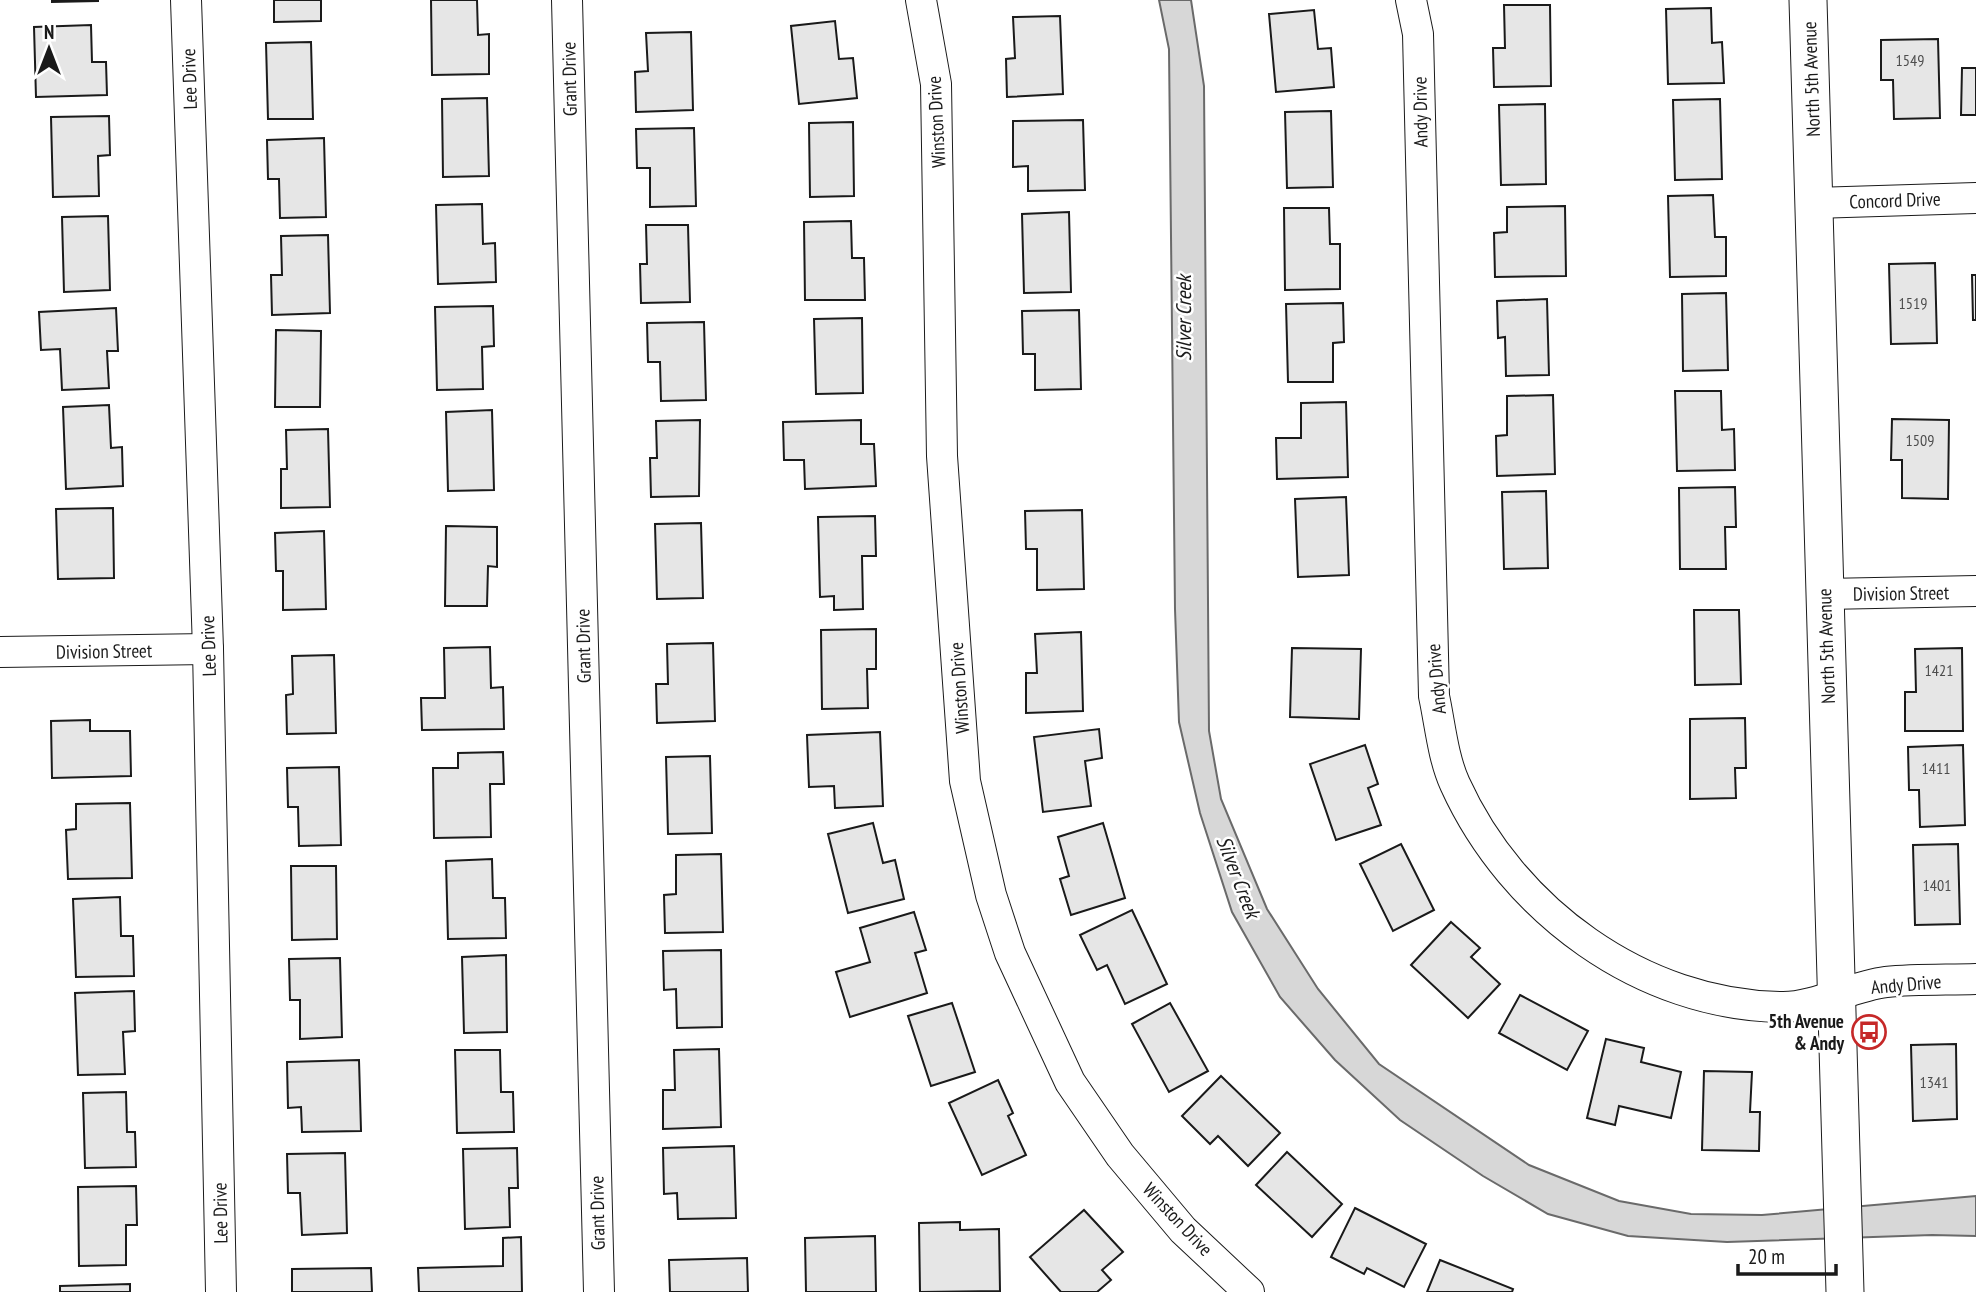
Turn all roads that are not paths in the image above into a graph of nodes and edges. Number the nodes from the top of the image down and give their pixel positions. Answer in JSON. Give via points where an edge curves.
{"nodes":[{"id":1,"x":186,"y":0,"type":"edge"},
{"id":2,"x":567,"y":0,"type":"edge"},
{"id":3,"x":921,"y":0,"type":"edge"},
{"id":4,"x":1411,"y":0,"type":"edge"},
{"id":5,"x":1808,"y":0,"type":"edge"},
{"id":6,"x":1976,"y":198,"type":"edge"},
{"id":7,"x":1814,"y":202,"type":"junction"},
{"id":8,"x":1976,"y":591,"type":"edge"},
{"id":9,"x":1825,"y":594,"type":"junction"},
{"id":10,"x":208,"y":649,"type":"junction"},
{"id":11,"x":0,"y":652,"type":"edge"},
{"id":12,"x":1976,"y":979,"type":"edge"},
{"id":13,"x":1836,"y":994,"type":"junction"},
{"id":14,"x":1234,"y":1286,"type":"edge"},
{"id":15,"x":221,"y":1292,"type":"edge"},
{"id":16,"x":599,"y":1292,"type":"edge"},
{"id":17,"x":1845,"y":1292,"type":"edge"}],
"edges":[{"from":1,"to":10,"type":"street","name":"Lee Drive"},
{"from":2,"to":16,"type":"street","name":"Grant Drive"},
{"from":3,"to":14,"type":"street","name":"Winston Drive","via":[[936,84],[942,456],[965,781],[978,842],[1010,953],[1070,1082],[1120,1155]]},
{"from":4,"to":13,"type":"street","name":"Andy Drive","via":[[1418,34],[1434,696],[1454,782],[1498,855],[1527,891],[1570,932],[1613,960],[1704,997],[1785,1007]]},
{"from":5,"to":7,"type":"street","name":"North 5th Avenue"},
{"from":6,"to":7,"type":"street","name":"Concord Drive"},
{"from":7,"to":9,"type":"street","name":"North 5th Avenue"},
{"from":8,"to":9,"type":"street","name":"Division Street"},
{"from":9,"to":13,"type":"street","name":"North 5th Avenue"},
{"from":10,"to":11,"type":"street","name":"Division Street"},
{"from":10,"to":15,"type":"street","name":"Lee Drive"},
{"from":12,"to":13,"type":"street","name":"Andy Drive","via":[[1885,982]]},
{"from":13,"to":17,"type":"street","name":"North 5th Avenue"}]}
